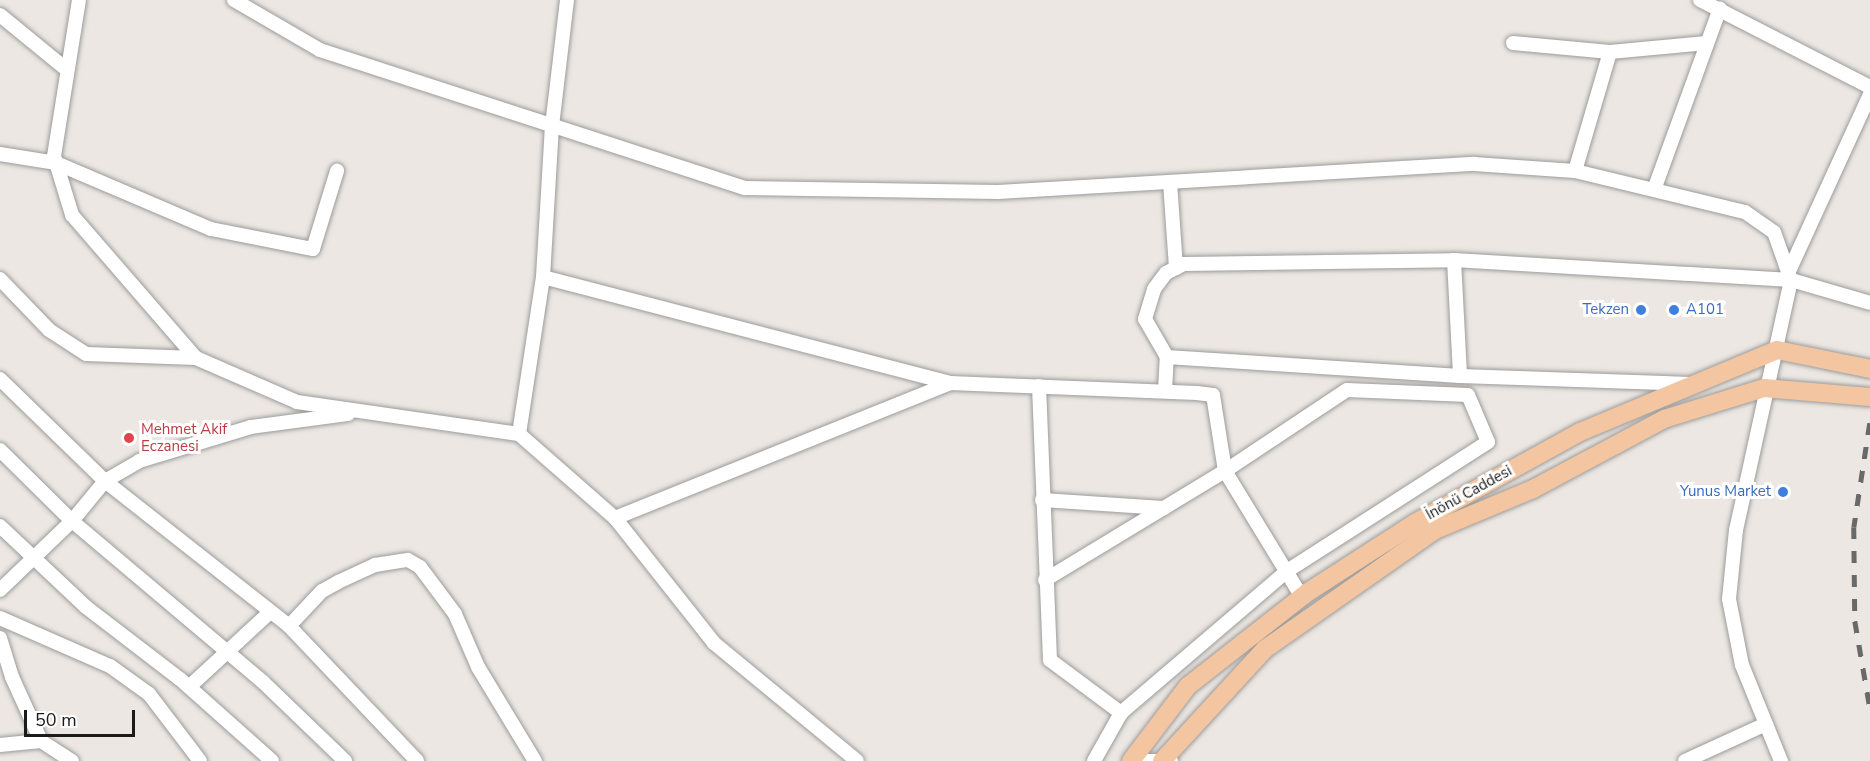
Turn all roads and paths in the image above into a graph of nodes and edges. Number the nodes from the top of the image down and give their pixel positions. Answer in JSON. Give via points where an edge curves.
{"nodes":[{"id":1,"x":79,"y":0,"type":"edge"},
{"id":2,"x":234,"y":0,"type":"edge"},
{"id":3,"x":567,"y":0,"type":"edge"},
{"id":4,"x":1700,"y":0,"type":"edge"},
{"id":5,"x":1720,"y":8,"type":"junction"},
{"id":6,"x":0,"y":15,"type":"edge"},
{"id":7,"x":1513,"y":43,"type":"dead end"},
{"id":8,"x":1707,"y":43,"type":"junction"},
{"id":9,"x":1610,"y":52,"type":"junction"},
{"id":10,"x":66,"y":69,"type":"junction"},
{"id":11,"x":1870,"y":87,"type":"edge"},
{"id":12,"x":1870,"y":94,"type":"edge"},
{"id":13,"x":552,"y":126,"type":"junction"},
{"id":14,"x":0,"y":154,"type":"edge"},
{"id":15,"x":56,"y":163,"type":"junction"},
{"id":16,"x":337,"y":171,"type":"dead end"},
{"id":17,"x":1575,"y":171,"type":"junction"},
{"id":18,"x":1170,"y":182,"type":"junction"},
{"id":19,"x":1655,"y":187,"type":"junction"},
{"id":20,"x":1454,"y":260,"type":"junction"},
{"id":21,"x":1176,"y":268,"type":"junction"},
{"id":22,"x":1791,"y":274,"type":"junction"},
{"id":23,"x":543,"y":277,"type":"junction"},
{"id":24,"x":0,"y":279,"type":"edge"},
{"id":25,"x":1870,"y":303,"type":"edge"},
{"id":26,"x":1777,"y":350,"type":"junction"},
{"id":27,"x":1167,"y":357,"type":"junction"},
{"id":28,"x":196,"y":358,"type":"junction"},
{"id":29,"x":1870,"y":369,"type":"edge"},
{"id":30,"x":1460,"y":376,"type":"junction"},
{"id":31,"x":0,"y":379,"type":"edge"},
{"id":32,"x":951,"y":383,"type":"junction"},
{"id":33,"x":1695,"y":384,"type":"junction"},
{"id":34,"x":1039,"y":386,"type":"junction"},
{"id":35,"x":1764,"y":388,"type":"junction"},
{"id":36,"x":1166,"y":391,"type":"junction"},
{"id":37,"x":1870,"y":397,"type":"edge"},
{"id":38,"x":362,"y":413,"type":"junction"},
{"id":39,"x":519,"y":434,"type":"junction"},
{"id":40,"x":0,"y":450,"type":"edge"},
{"id":41,"x":1225,"y":471,"type":"junction"},
{"id":42,"x":105,"y":481,"type":"junction"},
{"id":43,"x":1042,"y":500,"type":"junction"},
{"id":44,"x":1164,"y":508,"type":"junction"},
{"id":45,"x":615,"y":518,"type":"junction"},
{"id":46,"x":72,"y":521,"type":"junction"},
{"id":47,"x":0,"y":526,"type":"edge"},
{"id":48,"x":36,"y":559,"type":"junction"},
{"id":49,"x":1287,"y":571,"type":"junction"},
{"id":50,"x":1045,"y":580,"type":"junction"},
{"id":51,"x":0,"y":590,"type":"edge"},
{"id":52,"x":1302,"y":597,"type":"junction"},
{"id":53,"x":270,"y":612,"type":"junction"},
{"id":54,"x":0,"y":618,"type":"edge"},
{"id":55,"x":289,"y":626,"type":"junction"},
{"id":56,"x":0,"y":638,"type":"edge"},
{"id":57,"x":228,"y":652,"type":"junction"},
{"id":58,"x":189,"y":687,"type":"junction"},
{"id":59,"x":1121,"y":712,"type":"junction"},
{"id":60,"x":1766,"y":724,"type":"junction"},
{"id":61,"x":41,"y":741,"type":"junction"},
{"id":62,"x":0,"y":745,"type":"edge"},
{"id":63,"x":1132,"y":760,"type":"edge"},
{"id":64,"x":72,"y":761,"type":"edge"},
{"id":65,"x":200,"y":761,"type":"edge"},
{"id":66,"x":272,"y":761,"type":"edge"},
{"id":67,"x":345,"y":761,"type":"edge"},
{"id":68,"x":417,"y":761,"type":"edge"},
{"id":69,"x":535,"y":761,"type":"edge"},
{"id":70,"x":857,"y":761,"type":"edge"},
{"id":71,"x":1094,"y":761,"type":"edge"},
{"id":72,"x":1166,"y":761,"type":"edge"},
{"id":73,"x":1685,"y":761,"type":"edge"},
{"id":74,"x":1780,"y":761,"type":"edge"}],
"edges":[{"from":1,"to":10,"type":"street"},
{"from":2,"to":13,"type":"street","via":[[320,50]]},
{"from":3,"to":13,"type":"street"},
{"from":4,"to":5,"type":"street"},
{"from":5,"to":8,"type":"street"},
{"from":5,"to":11,"type":"street"},
{"from":6,"to":10,"type":"street"},
{"from":7,"to":9,"type":"street"},
{"from":8,"to":9,"type":"street"},
{"from":8,"to":19,"type":"street"},
{"from":9,"to":17,"type":"street"},
{"from":10,"to":15,"type":"street"},
{"from":12,"to":22,"type":"street"},
{"from":13,"to":18,"type":"street","via":[[744,188],[998,192]]},
{"from":13,"to":23,"type":"street"},
{"from":14,"to":15,"type":"street"},
{"from":15,"to":16,"type":"street","via":[[211,229],[313,249]]},
{"from":15,"to":28,"type":"street","via":[[72,215]]},
{"from":17,"to":18,"type":"street","via":[[1474,164]]},
{"from":17,"to":19,"type":"street"},
{"from":18,"to":21,"type":"street"},
{"from":19,"to":22,"type":"street","via":[[1745,212],[1774,232]]},
{"from":20,"to":21,"type":"street"},
{"from":20,"to":22,"type":"street"},
{"from":20,"to":30,"type":"street"},
{"from":21,"to":27,"type":"street","via":[[1154,289],[1145,319]]},
{"from":22,"to":25,"type":"street"},
{"from":22,"to":26,"type":"street"},
{"from":23,"to":32,"type":"street"},
{"from":23,"to":39,"type":"street"},
{"from":24,"to":28,"type":"street","via":[[49,330],[86,354]]},
{"from":26,"to":29,"type":"main road"},
{"from":26,"to":33,"type":"main road","name":"İnönü Caddesi"},
{"from":26,"to":35,"type":"street"},
{"from":27,"to":30,"type":"street"},
{"from":27,"to":36,"type":"street"},
{"from":28,"to":38,"type":"street","via":[[297,402]]},
{"from":30,"to":33,"type":"street"},
{"from":31,"to":42,"type":"street"},
{"from":32,"to":34,"type":"street"},
{"from":32,"to":45,"type":"street"},
{"from":33,"to":52,"type":"main road","name":"İnönü Caddesi","via":[[1580,432],[1479,486]]},
{"from":34,"to":36,"type":"street"},
{"from":34,"to":43,"type":"street"},
{"from":35,"to":37,"type":"main road","name":"İnönü Caddesi"},
{"from":35,"to":60,"type":"street","via":[[1736,530],[1730,599],[1742,666]]},
{"from":35,"to":72,"type":"main road","name":"İnönü Caddesi","via":[[1664,419],[1533,489],[1435,530],[1265,649]]},
{"from":36,"to":41,"type":"street","via":[[1213,395]]},
{"from":38,"to":39,"type":"street"},
{"from":38,"to":42,"type":"street","via":[[251,428],[139,461]]},
{"from":39,"to":45,"type":"street"},
{"from":40,"to":46,"type":"street"},
{"from":41,"to":44,"type":"street"},
{"from":41,"to":49,"type":"street"},
{"from":41,"to":49,"type":"street","via":[[1347,390],[1468,395],[1488,442]]},
{"from":42,"to":46,"type":"street"},
{"from":42,"to":53,"type":"street"},
{"from":43,"to":44,"type":"street"},
{"from":43,"to":50,"type":"street"},
{"from":44,"to":50,"type":"street"},
{"from":45,"to":70,"type":"street","via":[[714,643]]},
{"from":46,"to":48,"type":"street"},
{"from":46,"to":57,"type":"street"},
{"from":47,"to":48,"type":"street"},
{"from":48,"to":51,"type":"street"},
{"from":48,"to":58,"type":"street","via":[[86,607]]},
{"from":49,"to":52,"type":"street"},
{"from":49,"to":59,"type":"street"},
{"from":50,"to":59,"type":"street","via":[[1050,660]]},
{"from":52,"to":63,"type":"main road","name":"İnönü Caddesi","via":[[1188,686]]},
{"from":53,"to":55,"type":"street"},
{"from":53,"to":57,"type":"street"},
{"from":54,"to":65,"type":"street","via":[[110,666],[149,694]]},
{"from":55,"to":68,"type":"street"},
{"from":55,"to":69,"type":"street","via":[[330,586],[375,565],[408,560],[420,567],[455,614],[478,667]]},
{"from":56,"to":61,"type":"street","via":[[12,677]]},
{"from":57,"to":58,"type":"street"},
{"from":57,"to":67,"type":"street"},
{"from":58,"to":66,"type":"street"},
{"from":59,"to":71,"type":"street"},
{"from":60,"to":73,"type":"street"},
{"from":60,"to":74,"type":"street"},
{"from":61,"to":62,"type":"street"},
{"from":61,"to":64,"type":"street"},
{"from":63,"to":72,"type":"street"}]}
